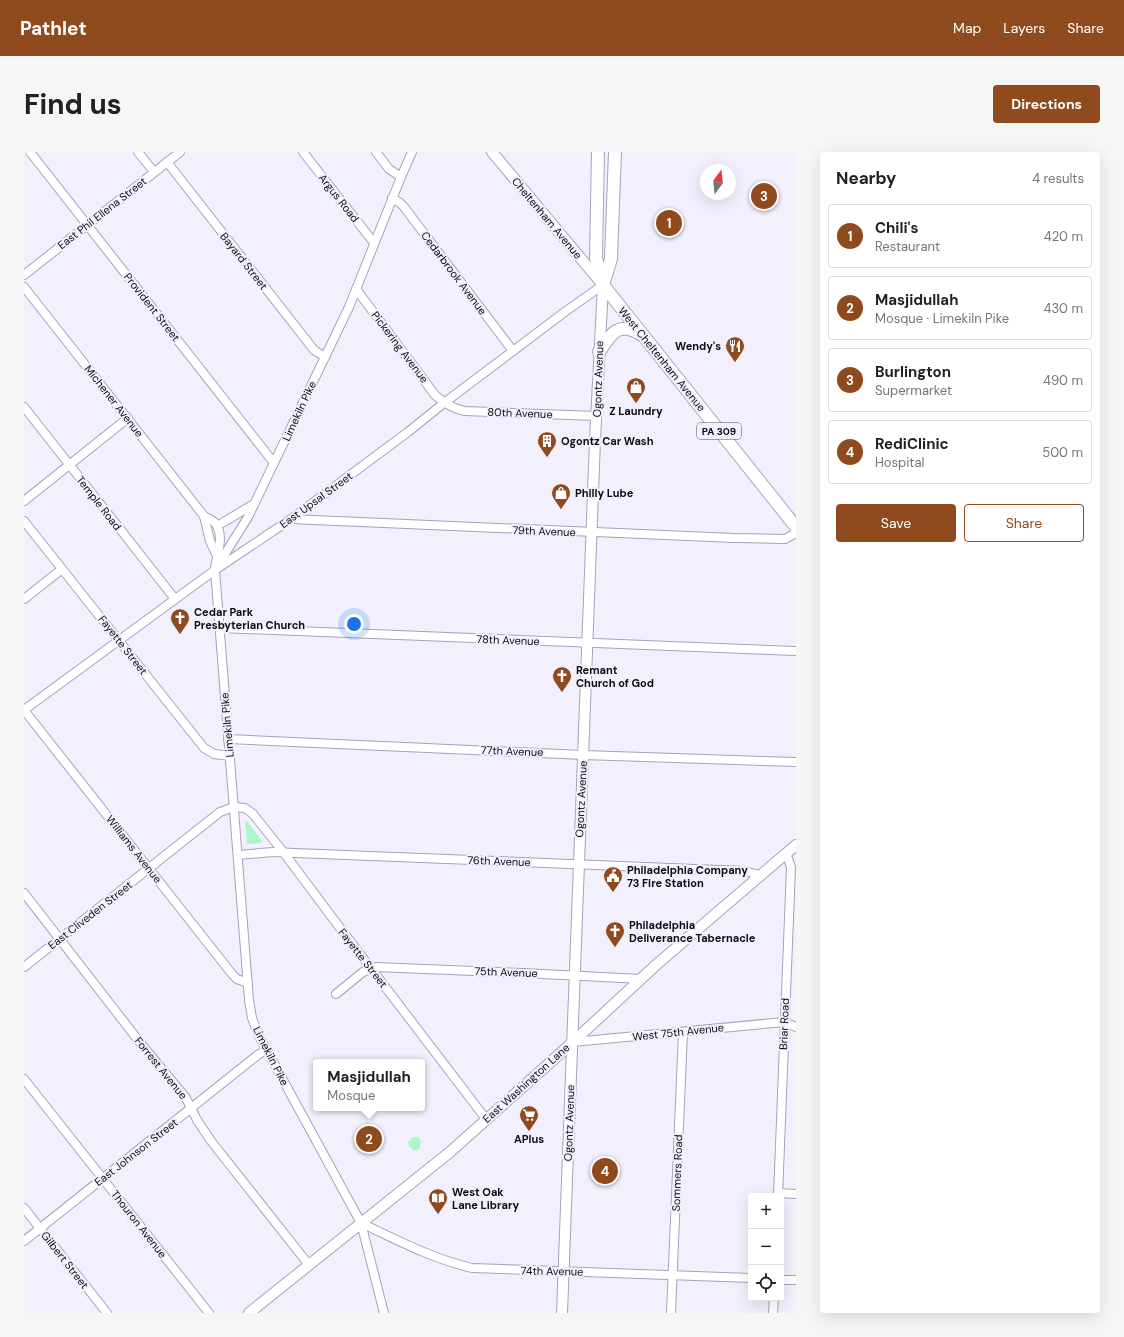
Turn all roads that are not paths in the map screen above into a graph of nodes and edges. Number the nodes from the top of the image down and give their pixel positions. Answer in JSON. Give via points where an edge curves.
{"nodes":[{"id":1,"x":30,"y":152,"type":"edge"},
{"id":2,"x":138,"y":152,"type":"edge"},
{"id":3,"x":180,"y":152,"type":"edge"},
{"id":4,"x":303,"y":152,"type":"edge"},
{"id":5,"x":376,"y":152,"type":"edge"},
{"id":6,"x":412,"y":152,"type":"edge"},
{"id":7,"x":492,"y":152,"type":"edge"},
{"id":8,"x":598,"y":152,"type":"edge"},
{"id":9,"x":615,"y":152,"type":"edge"},
{"id":10,"x":167,"y":162,"type":"junction"},
{"id":11,"x":154,"y":172,"type":"junction"},
{"id":12,"x":400,"y":177,"type":"junction"},
{"id":13,"x":392,"y":198,"type":"junction"},
{"id":14,"x":88,"y":224,"type":"junction"},
{"id":15,"x":374,"y":244,"type":"junction"},
{"id":16,"x":24,"y":274,"type":"edge"},
{"id":17,"x":603,"y":285,"type":"junction"},
{"id":18,"x":24,"y":287,"type":"edge"},
{"id":19,"x":356,"y":289,"type":"junction"},
{"id":20,"x":643,"y":336,"type":"junction"},
{"id":21,"x":513,"y":351,"type":"junction"},
{"id":22,"x":599,"y":352,"type":"junction"},
{"id":23,"x":325,"y":357,"type":"junction"},
{"id":24,"x":444,"y":403,"type":"junction"},
{"id":25,"x":24,"y":407,"type":"edge"},
{"id":26,"x":596,"y":416,"type":"junction"},
{"id":27,"x":128,"y":418,"type":"junction"},
{"id":28,"x":274,"y":463,"type":"junction"},
{"id":29,"x":69,"y":465,"type":"junction"},
{"id":30,"x":24,"y":501,"type":"edge"},
{"id":31,"x":254,"y":504,"type":"junction"},
{"id":32,"x":204,"y":516,"type":"junction"},
{"id":33,"x":291,"y":519,"type":"junction"},
{"id":34,"x":24,"y":521,"type":"edge"},
{"id":35,"x":217,"y":526,"type":"junction"},
{"id":36,"x":796,"y":527,"type":"edge"},
{"id":37,"x":592,"y":533,"type":"junction"},
{"id":38,"x":796,"y":533,"type":"edge"},
{"id":39,"x":217,"y":556,"type":"junction"},
{"id":40,"x":62,"y":569,"type":"junction"},
{"id":41,"x":215,"y":570,"type":"junction"},
{"id":42,"x":24,"y":599,"type":"edge"},
{"id":43,"x":175,"y":599,"type":"junction"},
{"id":44,"x":220,"y":628,"type":"junction"},
{"id":45,"x":118,"y":640,"type":"junction"},
{"id":46,"x":588,"y":644,"type":"junction"},
{"id":47,"x":796,"y":651,"type":"edge"},
{"id":48,"x":24,"y":710,"type":"edge"},
{"id":49,"x":228,"y":739,"type":"junction"},
{"id":50,"x":584,"y":755,"type":"junction"},
{"id":51,"x":230,"y":756,"type":"junction"},
{"id":52,"x":796,"y":762,"type":"edge"},
{"id":53,"x":234,"y":807,"type":"junction"},
{"id":54,"x":796,"y":845,"type":"edge"},
{"id":55,"x":284,"y":853,"type":"junction"},
{"id":56,"x":786,"y":853,"type":"junction"},
{"id":57,"x":238,"y":855,"type":"junction"},
{"id":58,"x":578,"y":865,"type":"junction"},
{"id":59,"x":148,"y":868,"type":"junction"},
{"id":60,"x":760,"y":875,"type":"junction"},
{"id":61,"x":24,"y":894,"type":"edge"},
{"id":62,"x":60,"y":939,"type":"junction"},
{"id":63,"x":24,"y":967,"type":"edge"},
{"id":64,"x":372,"y":968,"type":"junction"},
{"id":65,"x":575,"y":975,"type":"junction"},
{"id":66,"x":641,"y":979,"type":"junction"},
{"id":67,"x":248,"y":983,"type":"junction"},
{"id":68,"x":336,"y":994,"type":"dead end"},
{"id":69,"x":784,"y":1022,"type":"junction"},
{"id":70,"x":796,"y":1027,"type":"edge"},
{"id":71,"x":682,"y":1032,"type":"junction"},
{"id":72,"x":573,"y":1042,"type":"junction"},
{"id":73,"x":267,"y":1050,"type":"junction"},
{"id":74,"x":24,"y":1079,"type":"edge"},
{"id":75,"x":192,"y":1108,"type":"junction"},
{"id":76,"x":486,"y":1119,"type":"junction"},
{"id":77,"x":103,"y":1178,"type":"junction"},
{"id":78,"x":778,"y":1193,"type":"edge"},
{"id":79,"x":796,"y":1194,"type":"edge"},
{"id":80,"x":784,"y":1195,"type":"edge"},
{"id":81,"x":24,"y":1208,"type":"edge"},
{"id":82,"x":361,"y":1223,"type":"junction"},
{"id":83,"x":40,"y":1228,"type":"junction"},
{"id":84,"x":24,"y":1241,"type":"edge"},
{"id":85,"x":309,"y":1265,"type":"junction"},
{"id":86,"x":564,"y":1272,"type":"junction"},
{"id":87,"x":673,"y":1274,"type":"junction"},
{"id":88,"x":748,"y":1278,"type":"edge"},
{"id":89,"x":784,"y":1280,"type":"edge"},
{"id":90,"x":796,"y":1280,"type":"edge"},
{"id":91,"x":774,"y":1301,"type":"edge"},
{"id":92,"x":107,"y":1313,"type":"edge"},
{"id":93,"x":210,"y":1313,"type":"edge"},
{"id":94,"x":249,"y":1313,"type":"edge"},
{"id":95,"x":384,"y":1313,"type":"edge"},
{"id":96,"x":562,"y":1313,"type":"edge"},
{"id":97,"x":671,"y":1313,"type":"edge"},
{"id":98,"x":773,"y":1313,"type":"edge"}],
"edges":[{"from":1,"to":14,"type":"street","name":"Provident Street"},
{"from":2,"to":11,"type":"street"},
{"from":3,"to":10,"type":"street","name":"East Phil Ellena Street"},
{"from":4,"to":15,"type":"street","name":"Argus Road"},
{"from":5,"to":12,"type":"street","via":[[389,169]]},
{"from":6,"to":12,"type":"street","name":"Limekiln Pike"},
{"from":7,"to":17,"type":"main road","name":"Cheltenham Avenue"},
{"from":8,"to":17,"type":"highway","name":"Ogontz Avenue","number":"PA 309","via":[[596,258]]},
{"from":9,"to":17,"type":"highway","name":"Ogontz Avenue","via":[[611,259]]},
{"from":10,"to":11,"type":"street","name":"East Phil Ellena Street"},
{"from":10,"to":23,"type":"street","name":"Bayard Street","via":[[314,350]]},
{"from":11,"to":14,"type":"street","name":"East Phil Ellena Street"},
{"from":12,"to":13,"type":"street","name":"Limekiln Pike"},
{"from":13,"to":15,"type":"street","name":"Limekiln Pike"},
{"from":13,"to":21,"type":"street","name":"Cedarbrook Avenue","via":[[404,207]]},
{"from":14,"to":16,"type":"street","name":"East Phil Ellena Street"},
{"from":14,"to":28,"type":"street","name":"Provident Street"},
{"from":15,"to":19,"type":"street","name":"Limekiln Pike"},
{"from":17,"to":20,"type":"highway","name":"West Cheltenham Avenue","number":"PA 309"},
{"from":17,"to":21,"type":"street","name":"East Upsal Street"},
{"from":17,"to":22,"type":"main road","name":"Ogontz Avenue"},
{"from":18,"to":27,"type":"street","name":"Michener Avenue"},
{"from":19,"to":23,"type":"street","name":"Limekiln Pike"},
{"from":19,"to":24,"type":"street","name":"Pickering Avenue","via":[[435,395]]},
{"from":20,"to":22,"type":"highway","via":[[629,330],[615,331],[610,334]]},
{"from":20,"to":36,"type":"highway","name":"West Cheltenham Avenue","number":"PA 309"},
{"from":21,"to":24,"type":"street","name":"East Upsal Street"},
{"from":22,"to":26,"type":"main road","name":"Ogontz Avenue"},
{"from":23,"to":28,"type":"street","name":"Limekiln Pike"},
{"from":24,"to":26,"type":"street","name":"80th Avenue","via":[[465,411]]},
{"from":24,"to":33,"type":"street","name":"East Upsal Street"},
{"from":25,"to":29,"type":"street","name":"Temple Road"},
{"from":26,"to":37,"type":"main road","name":"Ogontz Avenue"},
{"from":27,"to":29,"type":"street"},
{"from":27,"to":32,"type":"street","name":"Michener Avenue"},
{"from":28,"to":31,"type":"street","name":"Limekiln Pike"},
{"from":29,"to":30,"type":"street"},
{"from":29,"to":43,"type":"street","name":"Temple Road"},
{"from":31,"to":35,"type":"street"},
{"from":31,"to":41,"type":"street","name":"Limekiln Pike"},
{"from":32,"to":35,"type":"street","name":"Michener Avenue"},
{"from":32,"to":39,"type":"street","name":"Michener Avenue","via":[[210,541]]},
{"from":33,"to":37,"type":"street","name":"79th Avenue"},
{"from":33,"to":41,"type":"street","name":"East Upsal Street"},
{"from":34,"to":40,"type":"street","name":"Fayette Street"},
{"from":35,"to":39,"type":"street","via":[[220,542]]},
{"from":37,"to":38,"type":"street","name":"79th Avenue","via":[[785,539]]},
{"from":37,"to":46,"type":"main road","name":"Ogontz Avenue"},
{"from":39,"to":41,"type":"street"},
{"from":40,"to":42,"type":"street"},
{"from":40,"to":45,"type":"street","name":"Fayette Street"},
{"from":41,"to":43,"type":"street","name":"East Upsal Street"},
{"from":41,"to":44,"type":"street","name":"Limekiln Pike"},
{"from":43,"to":45,"type":"street","name":"East Upsal Street"},
{"from":44,"to":46,"type":"street","name":"78th Avenue"},
{"from":44,"to":49,"type":"street","name":"Limekiln Pike"},
{"from":45,"to":48,"type":"street","name":"East Upsal Street"},
{"from":45,"to":51,"type":"street","name":"Fayette Street","via":[[204,748],[214,754]]},
{"from":46,"to":47,"type":"street","name":"78th Avenue"},
{"from":46,"to":50,"type":"main road","name":"Ogontz Avenue"},
{"from":48,"to":59,"type":"street","name":"Williams Avenue"},
{"from":49,"to":50,"type":"street","name":"77th Avenue"},
{"from":49,"to":51,"type":"street","name":"Limekiln Pike"},
{"from":50,"to":52,"type":"street","name":"77th Avenue"},
{"from":50,"to":58,"type":"main road","name":"Ogontz Avenue"},
{"from":51,"to":53,"type":"street","name":"Limekiln Pike"},
{"from":53,"to":55,"type":"street","name":"Fayette Street","via":[[250,811]]},
{"from":53,"to":57,"type":"street","name":"Limekiln Pike"},
{"from":53,"to":59,"type":"street","name":"East Cliveden Street","via":[[220,812]]},
{"from":54,"to":56,"type":"main road","name":"East Washington Lane"},
{"from":55,"to":57,"type":"street","name":"76th Avenue"},
{"from":55,"to":58,"type":"street","name":"76th Avenue"},
{"from":55,"to":64,"type":"street","name":"Fayette Street"},
{"from":56,"to":60,"type":"main road","name":"East Washington Lane"},
{"from":56,"to":69,"type":"street","name":"Briar Road","via":[[791,867]]},
{"from":57,"to":67,"type":"street","name":"Limekiln Pike"},
{"from":58,"to":60,"type":"street","name":"76th Avenue","via":[[745,871]]},
{"from":58,"to":65,"type":"main road","name":"Ogontz Avenue"},
{"from":59,"to":62,"type":"street","name":"East Cliveden Street"},
{"from":59,"to":67,"type":"street","name":"Williams Avenue","via":[[232,974]]},
{"from":60,"to":66,"type":"main road","name":"East Washington Lane"},
{"from":61,"to":62,"type":"street","name":"Forrest Avenue"},
{"from":62,"to":63,"type":"street","name":"East Cliveden Street"},
{"from":62,"to":75,"type":"street","name":"Forrest Avenue"},
{"from":64,"to":65,"type":"street","name":"75th Avenue"},
{"from":64,"to":68,"type":"street","via":[[363,972]]},
{"from":64,"to":76,"type":"street","name":"Fayette Street"},
{"from":65,"to":66,"type":"street","name":"75th Avenue"},
{"from":65,"to":72,"type":"main road","name":"Ogontz Avenue"},
{"from":66,"to":72,"type":"main road","name":"East Washington Lane"},
{"from":67,"to":73,"type":"street","name":"Limekiln Pike","via":[[252,1018]]},
{"from":69,"to":70,"type":"street"},
{"from":69,"to":71,"type":"street","name":"West 75th Avenue"},
{"from":69,"to":78,"type":"street","name":"Briar Road"},
{"from":71,"to":72,"type":"street","name":"West 75th Avenue"},
{"from":71,"to":87,"type":"street","name":"Sommers Road"},
{"from":72,"to":76,"type":"main road","name":"East Washington Lane"},
{"from":72,"to":86,"type":"main road","name":"Ogontz Avenue"},
{"from":73,"to":75,"type":"street","name":"East Johnson Street"},
{"from":73,"to":82,"type":"street","name":"Limekiln Pike"},
{"from":74,"to":77,"type":"street","name":"Thouron Avenue"},
{"from":75,"to":77,"type":"street","name":"East Johnson Street"},
{"from":75,"to":85,"type":"street","name":"Forrest Avenue","via":[[211,1141]]},
{"from":76,"to":82,"type":"main road","name":"East Washington Lane","via":[[450,1152]]},
{"from":77,"to":83,"type":"street","name":"East Johnson Street"},
{"from":77,"to":93,"type":"street","name":"Thouron Avenue"},
{"from":79,"to":80,"type":"street"},
{"from":81,"to":83,"type":"street","name":"Gilbert Street"},
{"from":82,"to":85,"type":"main road","name":"East Washington Lane"},
{"from":82,"to":86,"type":"street","name":"74th Avenue","via":[[431,1255],[472,1268]]},
{"from":82,"to":95,"type":"street","name":"Limekiln Pike"},
{"from":83,"to":84,"type":"street","name":"East Johnson Street"},
{"from":83,"to":92,"type":"street","name":"Gilbert Street"},
{"from":85,"to":94,"type":"main road","name":"East Washington Lane"},
{"from":86,"to":87,"type":"street","name":"74th Avenue"},
{"from":86,"to":96,"type":"main road","name":"Ogontz Avenue"},
{"from":87,"to":88,"type":"street","name":"74th Avenue"},
{"from":87,"to":97,"type":"street","name":"Sommers Road"},
{"from":89,"to":90,"type":"street"},
{"from":91,"to":98,"type":"street"}]}
